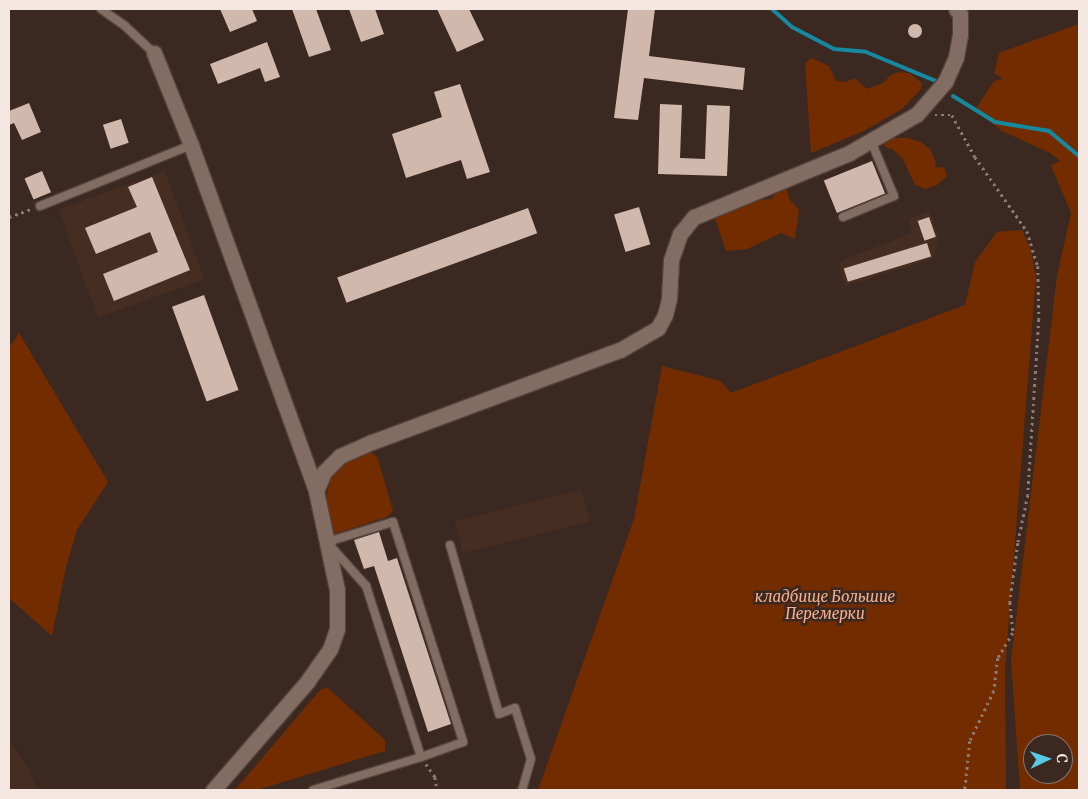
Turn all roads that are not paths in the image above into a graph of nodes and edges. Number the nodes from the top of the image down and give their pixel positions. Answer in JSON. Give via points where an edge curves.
{"nodes":[{"id":1,"x":101,"y":9,"type":"edge"},
{"id":2,"x":956,"y":9,"type":"edge"},
{"id":3,"x":154,"y":53,"type":"joint"},
{"id":4,"x":870,"y":141,"type":"junction"},
{"id":5,"x":191,"y":145,"type":"junction"},
{"id":6,"x":40,"y":206,"type":"road end"},
{"id":7,"x":843,"y":218,"type":"dead end"},
{"id":8,"x":316,"y":491,"type":"junction"},
{"id":9,"x":327,"y":542,"type":"junction"},
{"id":10,"x":450,"y":545,"type":"dead end"},
{"id":11,"x":421,"y":757,"type":"junction"},
{"id":12,"x":213,"y":790,"type":"edge"},
{"id":13,"x":313,"y":790,"type":"edge"},
{"id":14,"x":522,"y":790,"type":"edge"}],
"edges":[{"from":1,"to":3,"type":"lane"},
{"from":2,"to":4,"type":"street","via":[[960,14],[960,34],[956,56],[944,82],[917,114]]},
{"from":3,"to":5,"type":"street"},
{"from":4,"to":7,"type":"lane","via":[[894,196]]},
{"from":4,"to":8,"type":"street","via":[[849,153],[694,217],[680,234],[671,260],[665,315],[658,328],[620,350],[340,456],[324,472]]},
{"from":5,"to":6,"type":"lane"},
{"from":5,"to":8,"type":"street"},
{"from":8,"to":9,"type":"street"},
{"from":9,"to":11,"type":"lane","via":[[366,586]]},
{"from":9,"to":11,"type":"lane","via":[[393,522],[464,742]]},
{"from":9,"to":12,"type":"street","via":[[338,603],[330,649],[307,682]]},
{"from":10,"to":14,"type":"lane","via":[[499,714],[515,708],[531,759]]},
{"from":11,"to":13,"type":"lane"}]}
